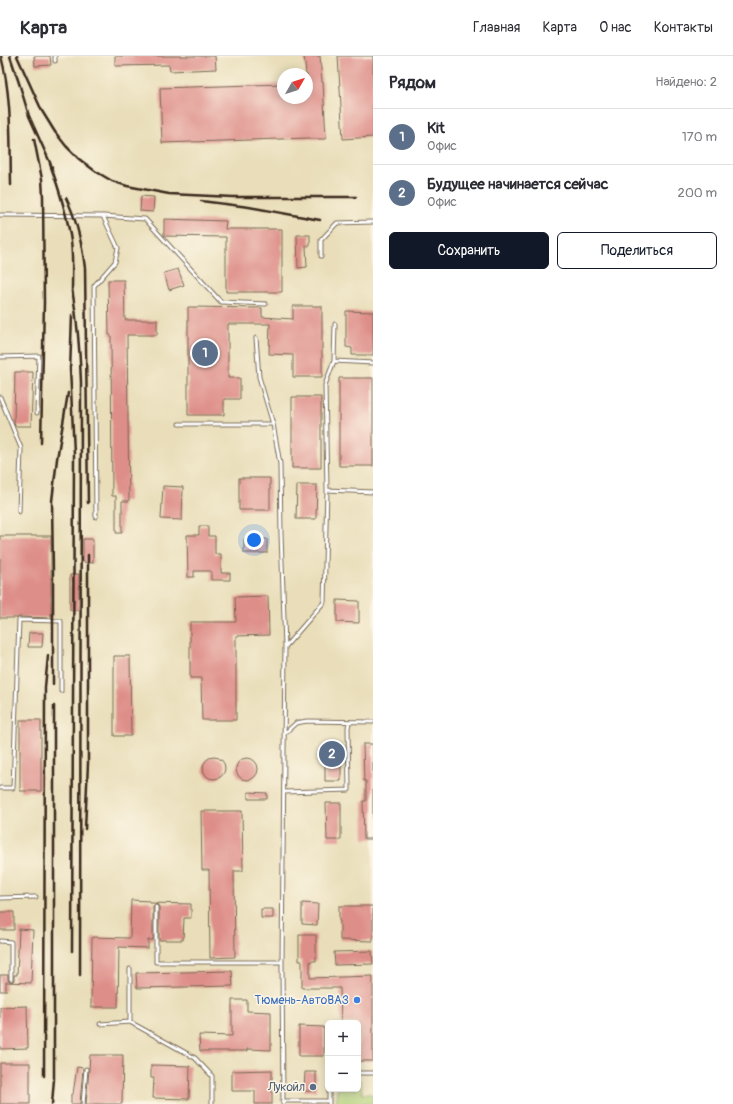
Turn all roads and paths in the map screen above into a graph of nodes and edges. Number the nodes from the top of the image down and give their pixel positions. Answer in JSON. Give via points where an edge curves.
{"nodes":[{"id":1,"x":55,"y":56,"type":"edge"},
{"id":2,"x":55,"y":61,"type":"dead end"},
{"id":3,"x":0,"y":215,"type":"edge"},
{"id":4,"x":103,"y":216,"type":"junction"},
{"id":5,"x":373,"y":222,"type":"edge"},
{"id":6,"x":321,"y":256,"type":"dead end"},
{"id":7,"x":266,"y":304,"type":"dead end"},
{"id":8,"x":335,"y":324,"type":"dead end"},
{"id":9,"x":256,"y":338,"type":"dead end"},
{"id":10,"x":0,"y":357,"type":"edge"},
{"id":11,"x":334,"y":361,"type":"junction"},
{"id":12,"x":373,"y":363,"type":"edge"},
{"id":13,"x":0,"y":397,"type":"edge"},
{"id":14,"x":37,"y":413,"type":"dead end"},
{"id":15,"x":179,"y":424,"type":"dead end"},
{"id":16,"x":273,"y":424,"type":"junction"},
{"id":17,"x":327,"y":490,"type":"junction"},
{"id":18,"x":373,"y":492,"type":"edge"},
{"id":19,"x":19,"y":512,"type":"dead end"},
{"id":20,"x":96,"y":517,"type":"dead end"},
{"id":21,"x":285,"y":647,"type":"junction"},
{"id":22,"x":61,"y":691,"type":"dead end"},
{"id":23,"x":349,"y":722,"type":"junction"},
{"id":24,"x":373,"y":722,"type":"edge"},
{"id":25,"x":285,"y":733,"type":"junction"},
{"id":26,"x":0,"y":788,"type":"edge"},
{"id":27,"x":284,"y":792,"type":"junction"},
{"id":28,"x":36,"y":897,"type":"dead end"},
{"id":29,"x":0,"y":898,"type":"edge"},
{"id":30,"x":156,"y":907,"type":"dead end"},
{"id":31,"x":0,"y":941,"type":"edge"},
{"id":32,"x":282,"y":962,"type":"junction"},
{"id":33,"x":130,"y":969,"type":"dead end"},
{"id":34,"x":10,"y":978,"type":"dead end"},
{"id":35,"x":130,"y":1022,"type":"junction"},
{"id":36,"x":100,"y":1024,"type":"dead end"},
{"id":37,"x":86,"y":1069,"type":"dead end"},
{"id":38,"x":361,"y":1073,"type":"edge"},
{"id":39,"x":373,"y":1073,"type":"edge"},
{"id":40,"x":329,"y":1092,"type":"edge"},
{"id":41,"x":283,"y":1103,"type":"edge"},
{"id":42,"x":329,"y":1103,"type":"edge"},
{"id":43,"x":83,"y":1104,"type":"edge"},
{"id":44,"x":212,"y":1104,"type":"edge"}],
"edges":[{"from":1,"to":2,"type":"lane"},
{"from":3,"to":4,"type":"lane"},
{"from":4,"to":7,"type":"lane","via":[[145,218],[221,302]]},
{"from":4,"to":20,"type":"lane","via":[[118,248],[115,262],[94,286]]},
{"from":5,"to":6,"type":"lane","via":[[337,223],[321,240]]},
{"from":8,"to":11,"type":"lane"},
{"from":9,"to":16,"type":"lane","via":[[259,377]]},
{"from":10,"to":14,"type":"lane","via":[[39,356]]},
{"from":11,"to":12,"type":"lane"},
{"from":11,"to":17,"type":"lane","via":[[325,385]]},
{"from":13,"to":19,"type":"lane","via":[[21,448]]},
{"from":15,"to":16,"type":"lane"},
{"from":16,"to":21,"type":"lane","via":[[280,464]]},
{"from":17,"to":18,"type":"lane"},
{"from":17,"to":21,"type":"lane","via":[[324,602]]},
{"from":21,"to":25,"type":"lane"},
{"from":22,"to":26,"type":"lane","via":[[61,621],[19,620],[14,788]]},
{"from":23,"to":24,"type":"lane"},
{"from":23,"to":25,"type":"lane","via":[[307,721],[296,723]]},
{"from":23,"to":27,"type":"lane","via":[[349,790]]},
{"from":25,"to":27,"type":"lane"},
{"from":27,"to":32,"type":"lane"},
{"from":28,"to":29,"type":"lane"},
{"from":30,"to":32,"type":"lane","via":[[156,962]]},
{"from":31,"to":34,"type":"lane","via":[[12,942]]},
{"from":32,"to":41,"type":"lane"},
{"from":33,"to":35,"type":"lane"},
{"from":35,"to":36,"type":"lane"},
{"from":35,"to":44,"type":"lane","via":[[194,1058],[212,1076]]},
{"from":37,"to":43,"type":"lane"},
{"from":38,"to":39,"type":"lane"},
{"from":40,"to":42,"type":"lane"},
{"from":41,"to":42,"type":"lane"}]}
